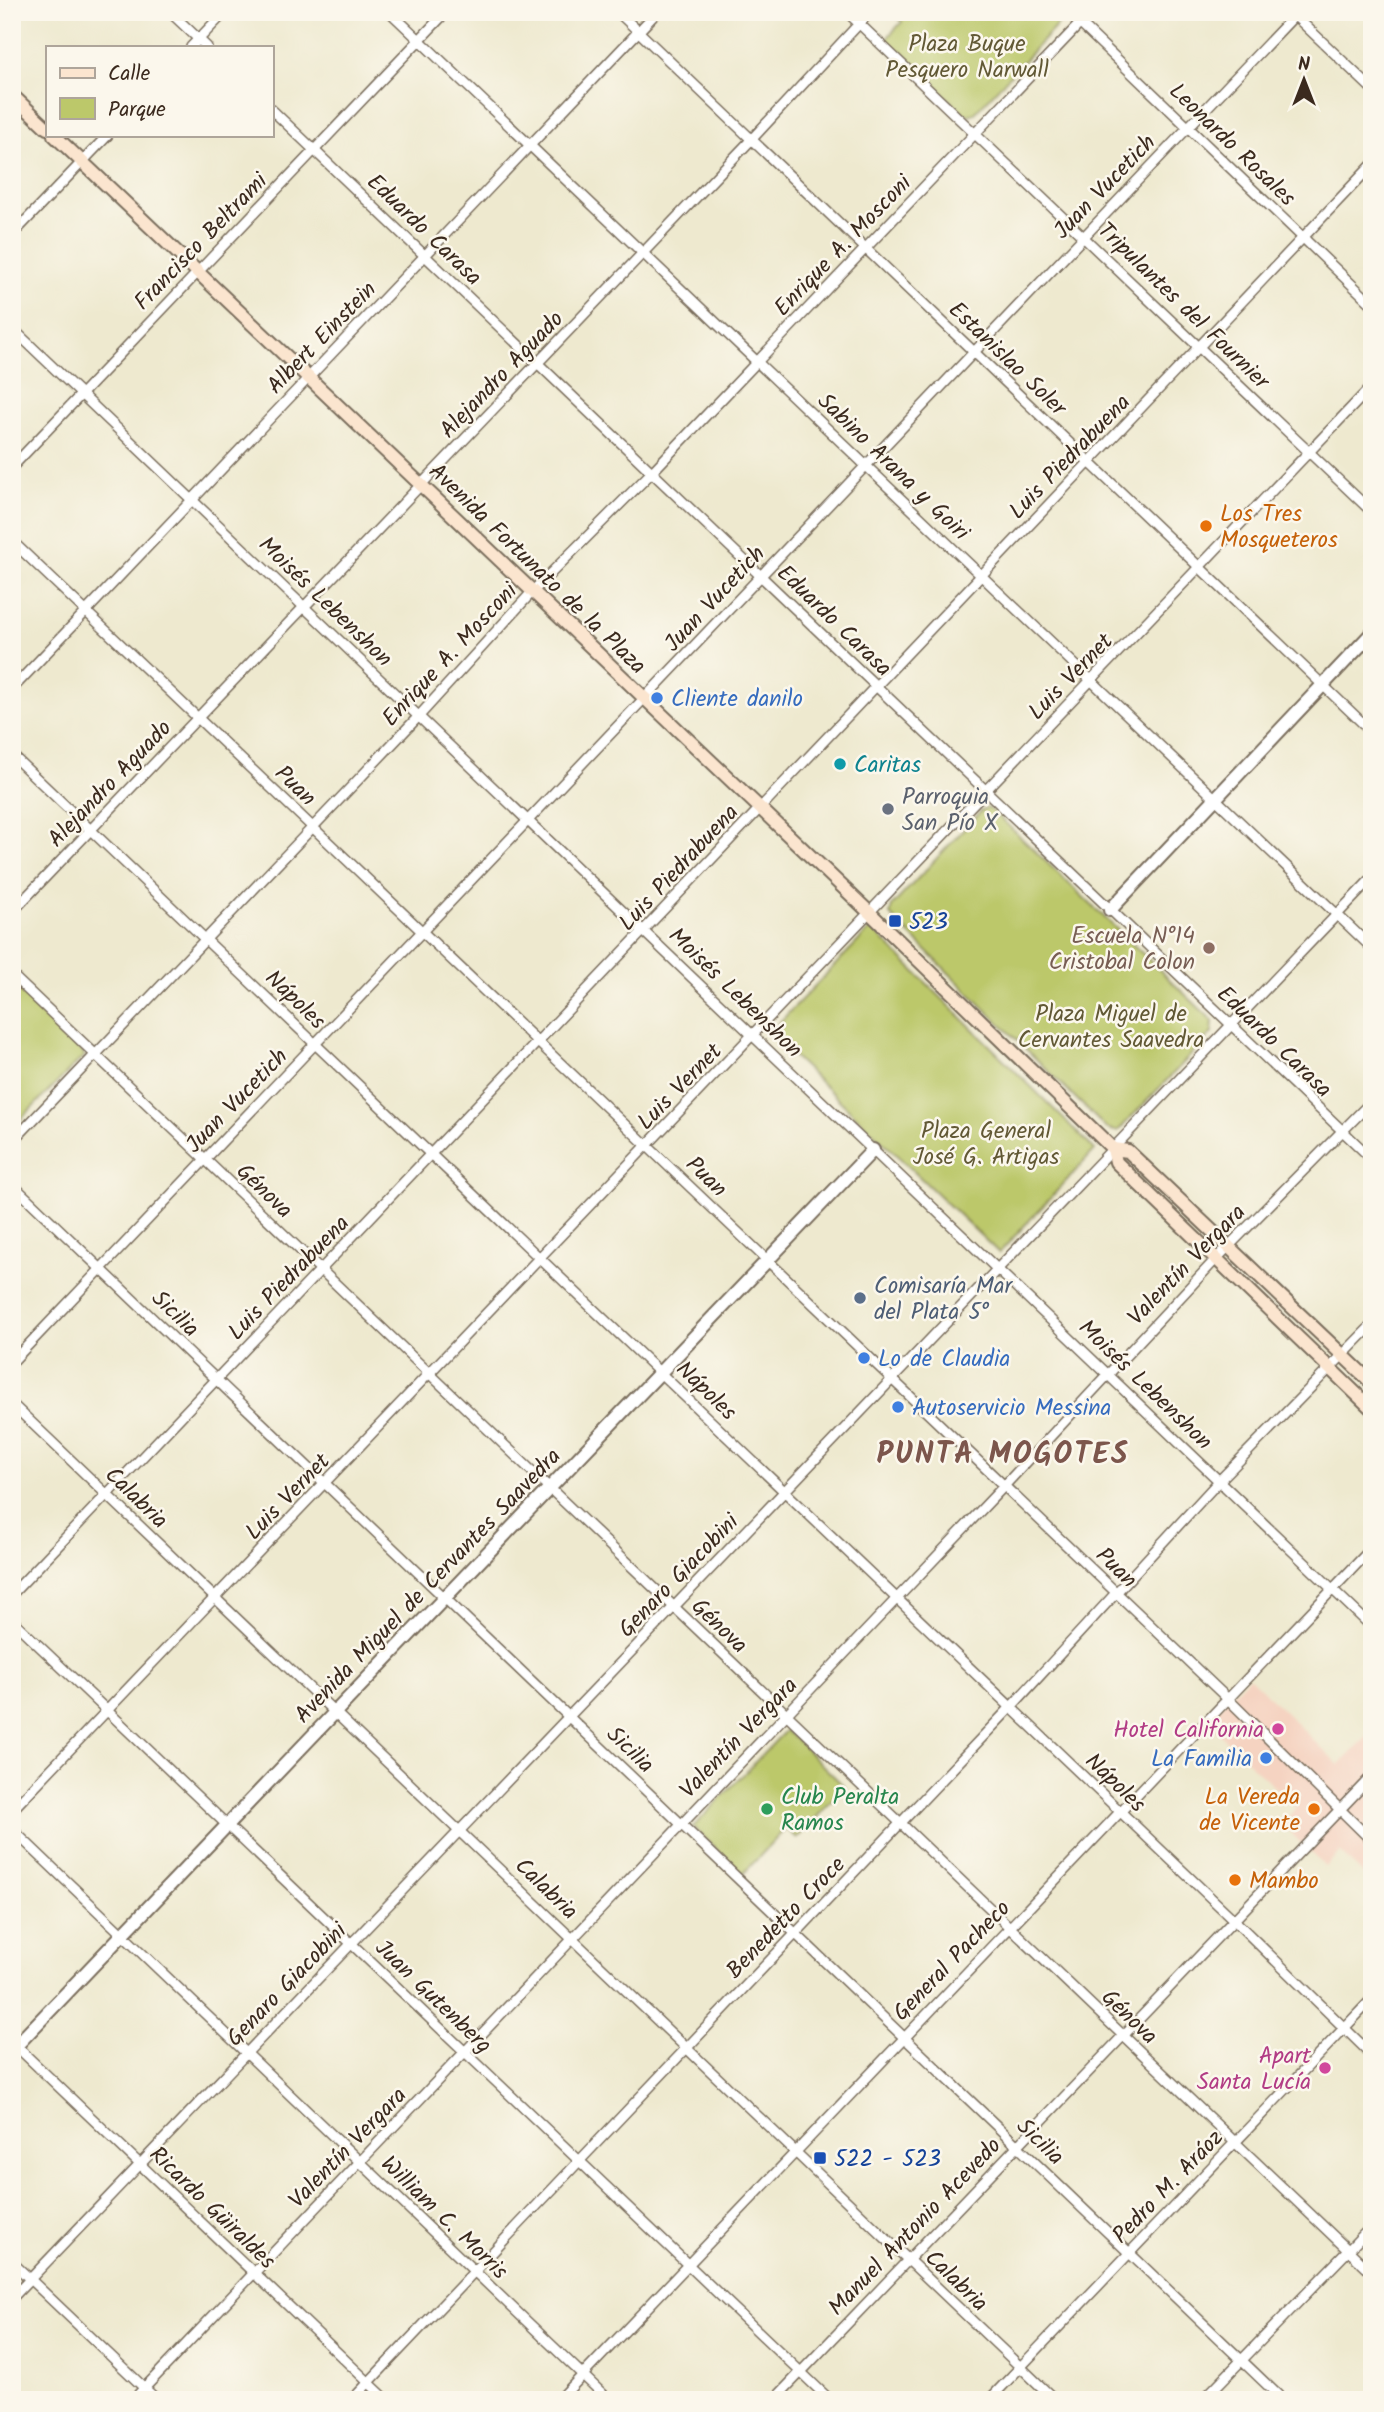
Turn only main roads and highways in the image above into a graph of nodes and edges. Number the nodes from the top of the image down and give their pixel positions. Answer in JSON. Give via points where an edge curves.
{"nodes":[{"id":1,"x":12,"y":95,"type":"edge"},
{"id":2,"x":46,"y":127,"type":"edge"},
{"id":3,"x":55,"y":136,"type":"edge"},
{"id":4,"x":1112,"y":1149,"type":"junction"},
{"id":5,"x":1372,"y":1383,"type":"edge"},
{"id":6,"x":1372,"y":1409,"type":"edge"}],
"edges":[{"from":1,"to":2,"type":"main road"},
{"from":3,"to":4,"type":"main road","name":"Avenida Fortunato de la Plaza"},
{"from":4,"to":5,"type":"main road","name":"Avenida Fortunato de la Plaza","via":[[1128,1151]]},
{"from":4,"to":6,"type":"main road","name":"Avenida Fortunato de la Plaza","via":[[1116,1162]]}]}
